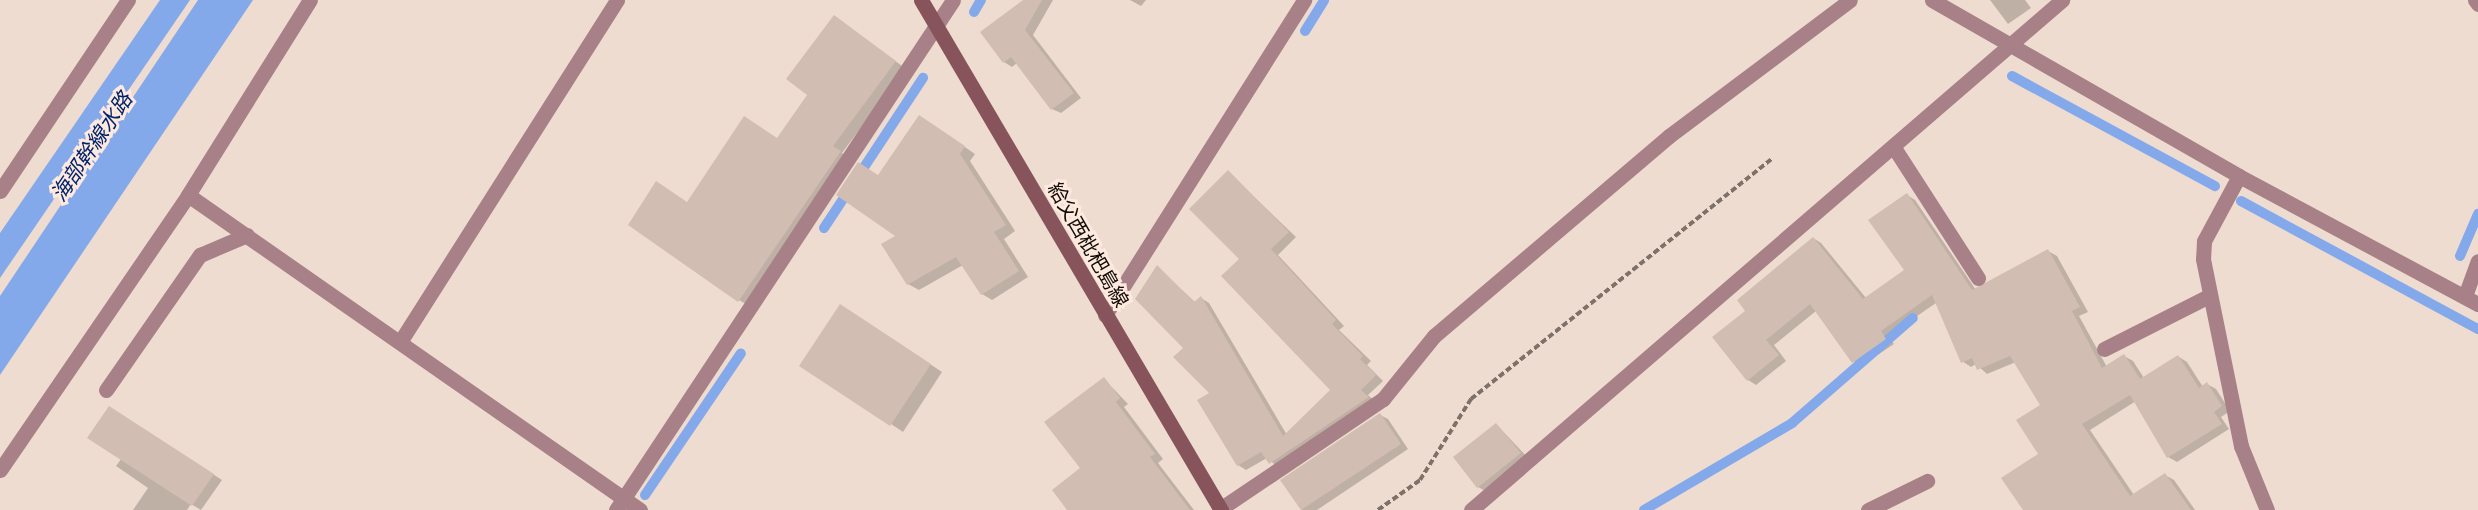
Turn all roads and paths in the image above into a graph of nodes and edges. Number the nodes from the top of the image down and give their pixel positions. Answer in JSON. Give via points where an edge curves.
{"nodes":[{"id":1,"x":128,"y":0,"type":"edge"},
{"id":2,"x":310,"y":0,"type":"edge"},
{"id":3,"x":616,"y":0,"type":"edge"},
{"id":4,"x":921,"y":0,"type":"edge"},
{"id":5,"x":953,"y":0,"type":"edge"},
{"id":6,"x":1304,"y":0,"type":"edge"},
{"id":7,"x":1850,"y":0,"type":"edge"},
{"id":8,"x":1932,"y":0,"type":"edge"},
{"id":9,"x":2062,"y":0,"type":"edge"},
{"id":10,"x":2475,"y":0,"type":"edge"},
{"id":11,"x":2478,"y":4,"type":"edge"},
{"id":12,"x":936,"y":28,"type":"junction"},
{"id":13,"x":2009,"y":47,"type":"junction"},
{"id":14,"x":1893,"y":146,"type":"junction"},
{"id":15,"x":1772,"y":159,"type":"dead end"},
{"id":16,"x":2239,"y":176,"type":"junction"},
{"id":17,"x":0,"y":191,"type":"edge"},
{"id":18,"x":189,"y":195,"type":"junction"},
{"id":19,"x":247,"y":236,"type":"junction"},
{"id":20,"x":2478,"y":261,"type":"edge"},
{"id":21,"x":1978,"y":278,"type":"dead end"},
{"id":22,"x":2209,"y":296,"type":"junction"},
{"id":23,"x":2471,"y":300,"type":"edge"},
{"id":24,"x":1105,"y":315,"type":"junction"},
{"id":25,"x":400,"y":342,"type":"junction"},
{"id":26,"x":2104,"y":349,"type":"dead end"},
{"id":27,"x":106,"y":390,"type":"dead end"},
{"id":28,"x":0,"y":470,"type":"edge"},
{"id":29,"x":1927,"y":480,"type":"dead end"},
{"id":30,"x":1488,"y":504,"type":"edge"},
{"id":31,"x":620,"y":505,"type":"edge"},
{"id":32,"x":640,"y":510,"type":"edge"},
{"id":33,"x":1220,"y":510,"type":"edge"},
{"id":34,"x":1378,"y":510,"type":"edge"},
{"id":35,"x":1471,"y":510,"type":"edge"},
{"id":36,"x":1868,"y":510,"type":"edge"},
{"id":37,"x":2267,"y":510,"type":"edge"}],
"edges":[{"from":1,"to":17,"type":"street"},
{"from":2,"to":18,"type":"street"},
{"from":3,"to":25,"type":"street"},
{"from":4,"to":12,"type":"main road","name":"給父西枇杷島線"},
{"from":5,"to":12,"type":"street"},
{"from":6,"to":24,"type":"street"},
{"from":7,"to":33,"type":"street","via":[[1669,136],[1434,336],[1383,399]]},
{"from":8,"to":13,"type":"street"},
{"from":9,"to":13,"type":"street"},
{"from":10,"to":11,"type":"street"},
{"from":12,"to":24,"type":"main road","name":"給父西枇杷島線"},
{"from":12,"to":31,"type":"street"},
{"from":13,"to":14,"type":"street"},
{"from":13,"to":16,"type":"street"},
{"from":14,"to":21,"type":"street"},
{"from":14,"to":30,"type":"street"},
{"from":15,"to":34,"type":"path","via":[[1471,399],[1420,480]]},
{"from":16,"to":22,"type":"street","via":[[2204,241]]},
{"from":16,"to":23,"type":"street"},
{"from":18,"to":19,"type":"street"},
{"from":18,"to":28,"type":"street"},
{"from":19,"to":25,"type":"street"},
{"from":19,"to":27,"type":"street","via":[[200,255]]},
{"from":20,"to":23,"type":"street"},
{"from":22,"to":26,"type":"street"},
{"from":22,"to":37,"type":"street","via":[[2241,446]]},
{"from":24,"to":33,"type":"main road","name":"給父西枇杷島線"},
{"from":25,"to":31,"type":"street"},
{"from":29,"to":36,"type":"street"},
{"from":30,"to":35,"type":"street"},
{"from":31,"to":32,"type":"street"}]}
